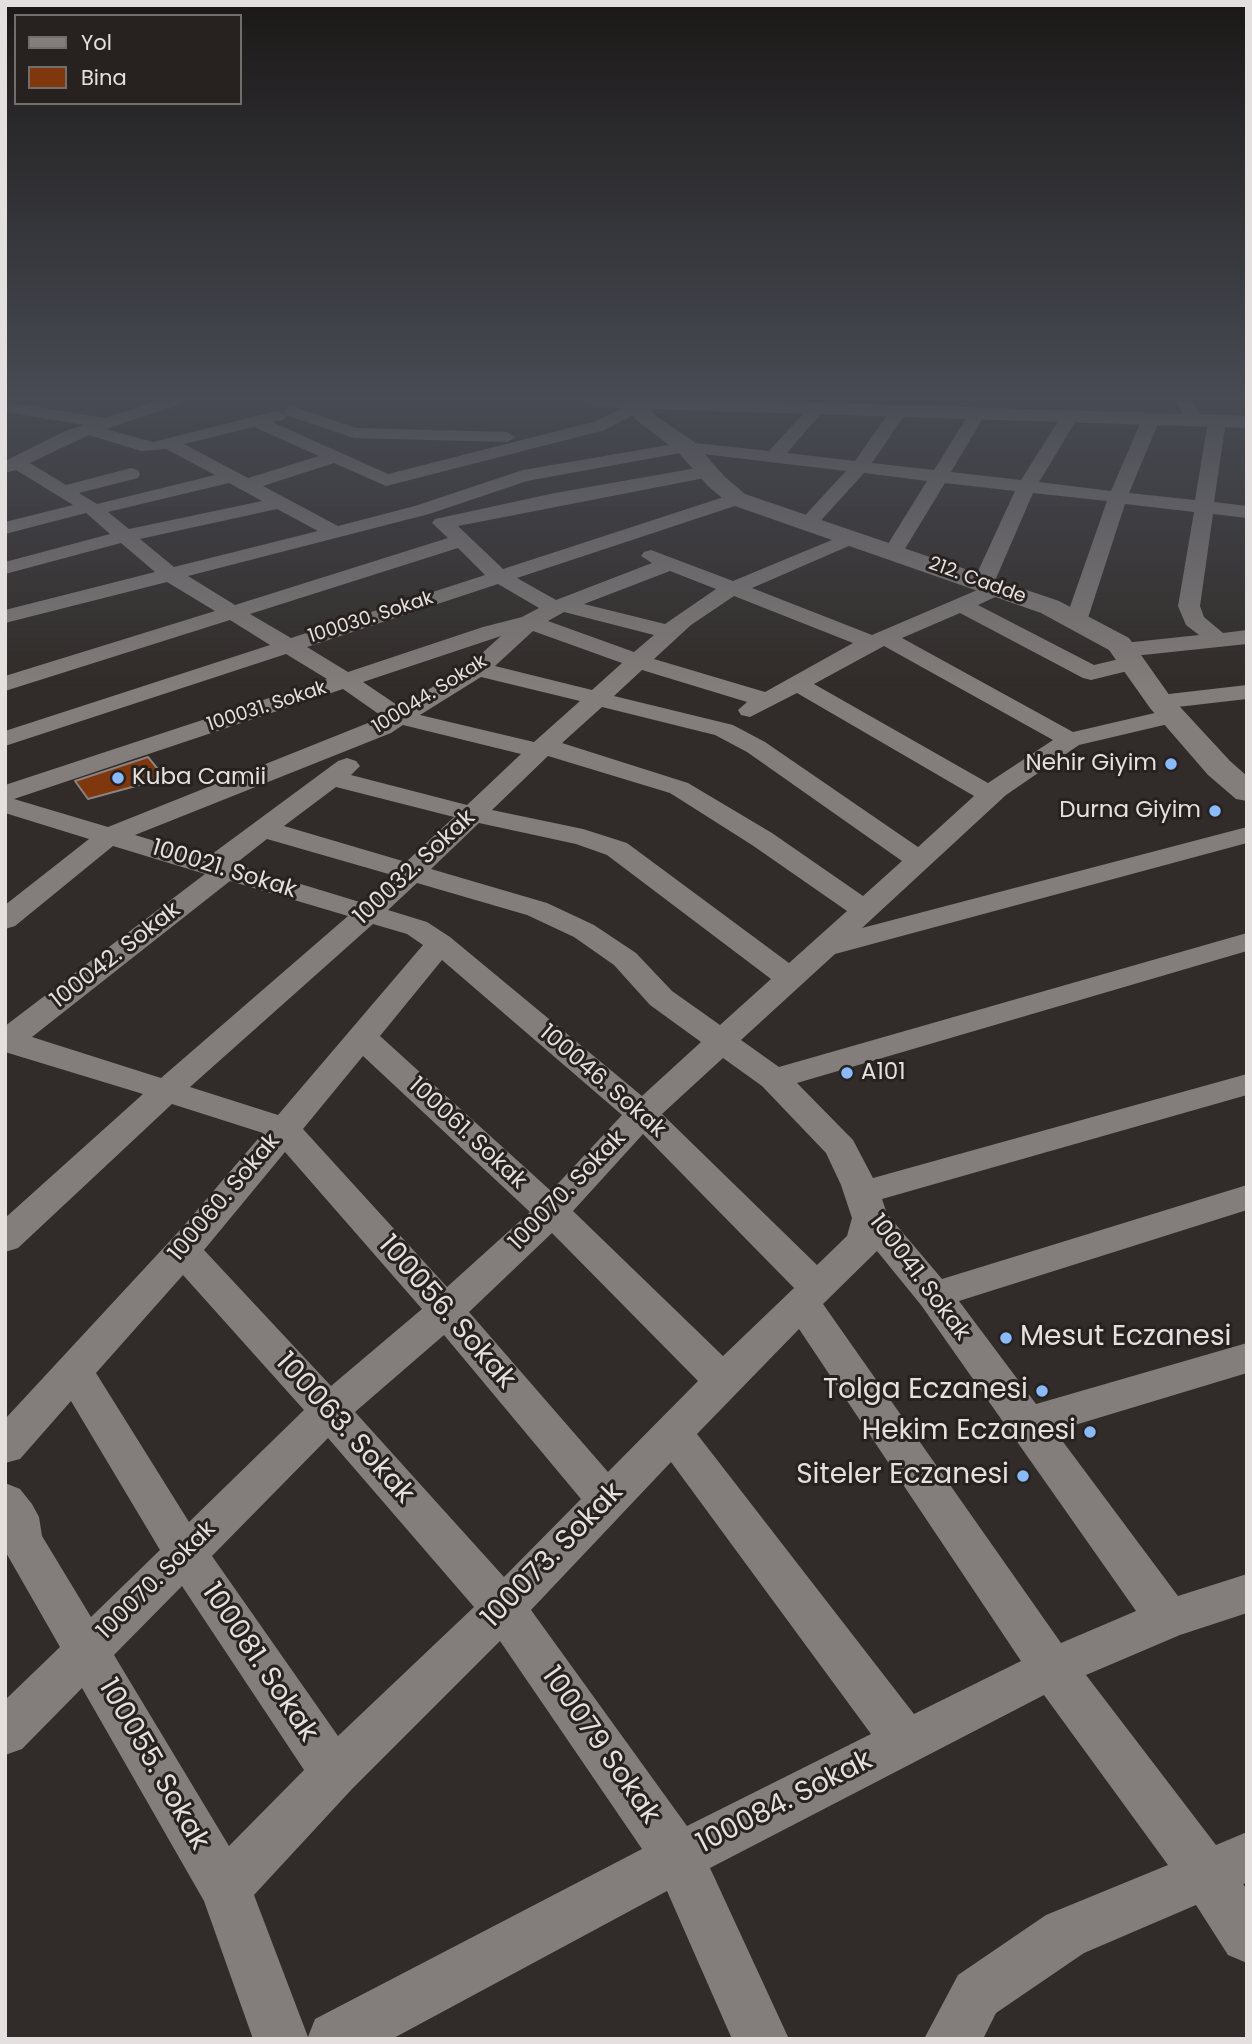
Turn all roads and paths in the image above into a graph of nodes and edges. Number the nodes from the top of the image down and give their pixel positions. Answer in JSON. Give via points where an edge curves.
{"nodes":[{"id":1,"x":73,"y":496,"type":"edge"},
{"id":2,"x":144,"y":496,"type":"edge"},
{"id":3,"x":272,"y":496,"type":"edge"},
{"id":4,"x":460,"y":496,"type":"edge"},
{"id":5,"x":570,"y":496,"type":"edge"},
{"id":6,"x":734,"y":496,"type":"edge"},
{"id":7,"x":833,"y":496,"type":"edge"},
{"id":8,"x":929,"y":496,"type":"edge"},
{"id":9,"x":1023,"y":496,"type":"edge"},
{"id":10,"x":1113,"y":496,"type":"edge"},
{"id":11,"x":1206,"y":496,"type":"edge"},
{"id":12,"x":1118,"y":497,"type":"junction"},
{"id":13,"x":737,"y":499,"type":"junction"},
{"id":14,"x":283,"y":502,"type":"junction"},
{"id":15,"x":1204,"y":507,"type":"junction"},
{"id":16,"x":92,"y":508,"type":"junction"},
{"id":17,"x":422,"y":510,"type":"junction"},
{"id":18,"x":1247,"y":512,"type":"edge"},
{"id":19,"x":442,"y":523,"type":"junction"},
{"id":20,"x":808,"y":523,"type":"junction"},
{"id":21,"x":5,"y":528,"type":"edge"},
{"id":22,"x":335,"y":532,"type":"junction"},
{"id":23,"x":127,"y":536,"type":"junction"},
{"id":24,"x":851,"y":538,"type":"junction"},
{"id":25,"x":612,"y":539,"type":"junction"},
{"id":26,"x":463,"y":540,"type":"junction"},
{"id":27,"x":893,"y":552,"type":"junction"},
{"id":28,"x":669,"y":564,"type":"junction"},
{"id":29,"x":171,"y":575,"type":"junction"},
{"id":30,"x":498,"y":576,"type":"junction"},
{"id":31,"x":13,"y":580,"type":"edge"},
{"id":32,"x":991,"y":585,"type":"junction"},
{"id":33,"x":733,"y":589,"type":"junction"},
{"id":34,"x":53,"y":604,"type":"junction"},
{"id":35,"x":959,"y":604,"type":"junction"},
{"id":36,"x":559,"y":606,"type":"junction"},
{"id":37,"x":230,"y":612,"type":"junction"},
{"id":38,"x":5,"y":617,"type":"edge"},
{"id":39,"x":1076,"y":621,"type":"junction"},
{"id":40,"x":530,"y":622,"type":"junction"},
{"id":41,"x":669,"y":632,"type":"junction"},
{"id":42,"x":1247,"y":637,"type":"edge"},
{"id":43,"x":1217,"y":639,"type":"junction"},
{"id":44,"x":877,"y":640,"type":"junction"},
{"id":45,"x":286,"y":645,"type":"junction"},
{"id":46,"x":1128,"y":657,"type":"junction"},
{"id":47,"x":637,"y":661,"type":"junction"},
{"id":48,"x":478,"y":669,"type":"junction"},
{"id":49,"x":346,"y":681,"type":"junction"},
{"id":50,"x":796,"y":683,"type":"junction"},
{"id":51,"x":5,"y":684,"type":"edge"},
{"id":52,"x":1247,"y":692,"type":"edge"},
{"id":53,"x":596,"y":699,"type":"junction"},
{"id":54,"x":767,"y":700,"type":"junction"},
{"id":55,"x":1166,"y":709,"type":"junction"},
{"id":56,"x":403,"y":719,"type":"junction"},
{"id":57,"x":724,"y":730,"type":"junction"},
{"id":58,"x":5,"y":739,"type":"edge"},
{"id":59,"x":1070,"y":740,"type":"junction"},
{"id":60,"x":541,"y":749,"type":"junction"},
{"id":61,"x":331,"y":778,"type":"junction"},
{"id":62,"x":1247,"y":792,"type":"edge"},
{"id":63,"x":990,"y":795,"type":"junction"},
{"id":64,"x":7,"y":805,"type":"edge"},
{"id":65,"x":473,"y":814,"type":"junction"},
{"id":66,"x":263,"y":829,"type":"junction"},
{"id":67,"x":1247,"y":835,"type":"edge"},
{"id":68,"x":109,"y":836,"type":"junction"},
{"id":69,"x":919,"y":860,"type":"junction"},
{"id":70,"x":221,"y":868,"type":"junction"},
{"id":71,"x":411,"y":872,"type":"junction"},
{"id":72,"x":864,"y":910,"type":"junction"},
{"id":73,"x":369,"y":913,"type":"junction"},
{"id":74,"x":5,"y":920,"type":"edge"},
{"id":75,"x":1247,"y":942,"type":"edge"},
{"id":76,"x":440,"y":943,"type":"junction"},
{"id":77,"x":821,"y":948,"type":"junction"},
{"id":78,"x":789,"y":978,"type":"junction"},
{"id":79,"x":361,"y":1036,"type":"junction"},
{"id":80,"x":7,"y":1041,"type":"edge"},
{"id":81,"x":720,"y":1042,"type":"junction"},
{"id":82,"x":774,"y":1079,"type":"junction"},
{"id":83,"x":1247,"y":1084,"type":"edge"},
{"id":84,"x":165,"y":1092,"type":"junction"},
{"id":85,"x":642,"y":1114,"type":"junction"},
{"id":86,"x":282,"y":1128,"type":"junction"},
{"id":87,"x":1247,"y":1197,"type":"edge"},
{"id":88,"x":866,"y":1205,"type":"junction"},
{"id":89,"x":552,"y":1212,"type":"junction"},
{"id":90,"x":5,"y":1239,"type":"edge"},
{"id":91,"x":183,"y":1251,"type":"junction"},
{"id":92,"x":810,"y":1295,"type":"junction"},
{"id":93,"x":934,"y":1295,"type":"junction"},
{"id":94,"x":446,"y":1311,"type":"junction"},
{"id":95,"x":1247,"y":1358,"type":"edge"},
{"id":96,"x":75,"y":1373,"type":"junction"},
{"id":97,"x":723,"y":1381,"type":"junction"},
{"id":98,"x":329,"y":1411,"type":"junction"},
{"id":99,"x":1027,"y":1423,"type":"junction"},
{"id":100,"x":673,"y":1433,"type":"junction"},
{"id":101,"x":5,"y":1447,"type":"edge"},
{"id":102,"x":607,"y":1500,"type":"junction"},
{"id":103,"x":11,"y":1532,"type":"edge"},
{"id":104,"x":185,"y":1553,"type":"junction"},
{"id":105,"x":1247,"y":1593,"type":"edge"},
{"id":106,"x":503,"y":1608,"type":"junction"},
{"id":107,"x":1168,"y":1619,"type":"junction"},
{"id":108,"x":87,"y":1652,"type":"junction"},
{"id":109,"x":1052,"y":1668,"type":"junction"},
{"id":110,"x":5,"y":1733,"type":"edge"},
{"id":111,"x":906,"y":1742,"type":"junction"},
{"id":112,"x":335,"y":1773,"type":"junction"},
{"id":113,"x":678,"y":1857,"type":"junction"},
{"id":114,"x":1226,"y":1866,"type":"edge"},
{"id":115,"x":225,"y":1888,"type":"junction"},
{"id":116,"x":1247,"y":1936,"type":"edge"},
{"id":117,"x":953,"y":2038,"type":"edge"},
{"id":118,"x":281,"y":2039,"type":"edge"},
{"id":119,"x":335,"y":2039,"type":"edge"},
{"id":120,"x":761,"y":2039,"type":"edge"}],
"edges":[{"from":1,"to":16,"type":"street"},
{"from":2,"to":16,"type":"street"},
{"from":3,"to":14,"type":"street"},
{"from":4,"to":17,"type":"street"},
{"from":5,"to":19,"type":"street"},
{"from":6,"to":13,"type":"street","name":"212. Cadde"},
{"from":7,"to":20,"type":"street"},
{"from":8,"to":27,"type":"street"},
{"from":9,"to":32,"type":"street"},
{"from":10,"to":12,"type":"street"},
{"from":11,"to":15,"type":"street"},
{"from":12,"to":15,"type":"street"},
{"from":12,"to":39,"type":"street"},
{"from":13,"to":20,"type":"street","name":"212. Cadde"},
{"from":13,"to":25,"type":"street","name":"100030. Sokak"},
{"from":14,"to":22,"type":"street"},
{"from":14,"to":23,"type":"street"},
{"from":15,"to":18,"type":"street"},
{"from":15,"to":43,"type":"street","via":[[1189,606],[1194,620]]},
{"from":16,"to":21,"type":"street"},
{"from":16,"to":23,"type":"street"},
{"from":17,"to":19,"type":"street"},
{"from":17,"to":22,"type":"street"},
{"from":19,"to":26,"type":"street"},
{"from":20,"to":24,"type":"street","name":"212. Cadde"},
{"from":22,"to":29,"type":"street"},
{"from":23,"to":29,"type":"street"},
{"from":23,"to":31,"type":"street"},
{"from":24,"to":27,"type":"street","name":"212. Cadde"},
{"from":24,"to":33,"type":"street","name":"100032. Sokak"},
{"from":25,"to":28,"type":"street"},
{"from":25,"to":30,"type":"street","name":"100030. Sokak"},
{"from":26,"to":30,"type":"street"},
{"from":26,"to":37,"type":"street"},
{"from":27,"to":32,"type":"street","name":"212. Cadde"},
{"from":28,"to":33,"type":"street"},
{"from":28,"to":36,"type":"street","name":"100044. Sokak"},
{"from":29,"to":34,"type":"street"},
{"from":29,"to":37,"type":"street"},
{"from":30,"to":36,"type":"street"},
{"from":30,"to":45,"type":"street","name":"100030. Sokak"},
{"from":31,"to":34,"type":"street"},
{"from":32,"to":35,"type":"street"},
{"from":32,"to":39,"type":"street","name":"212. Cadde"},
{"from":33,"to":41,"type":"street","name":"100032. Sokak"},
{"from":33,"to":44,"type":"street"},
{"from":34,"to":38,"type":"street"},
{"from":35,"to":44,"type":"street"},
{"from":35,"to":46,"type":"street","via":[[1091,673]]},
{"from":36,"to":40,"type":"street","name":"100044. Sokak"},
{"from":36,"to":41,"type":"street"},
{"from":37,"to":45,"type":"street"},
{"from":37,"to":51,"type":"street"},
{"from":39,"to":46,"type":"street","name":"212. Cadde","via":[[1119,644]]},
{"from":40,"to":47,"type":"street"},
{"from":40,"to":48,"type":"street","name":"100044. Sokak"},
{"from":40,"to":49,"type":"street","name":"100031. Sokak"},
{"from":41,"to":47,"type":"street","name":"100032. Sokak"},
{"from":42,"to":43,"type":"street"},
{"from":43,"to":46,"type":"street"},
{"from":44,"to":50,"type":"street"},
{"from":44,"to":59,"type":"street"},
{"from":45,"to":49,"type":"street"},
{"from":45,"to":58,"type":"street","name":"100030. Sokak"},
{"from":46,"to":55,"type":"street","name":"212. Cadde"},
{"from":47,"to":53,"type":"street","name":"100032. Sokak"},
{"from":47,"to":54,"type":"street"},
{"from":48,"to":53,"type":"street"},
{"from":48,"to":56,"type":"street","name":"100044. Sokak"},
{"from":49,"to":56,"type":"street"},
{"from":49,"to":64,"type":"street","name":"100031. Sokak"},
{"from":50,"to":54,"type":"street"},
{"from":50,"to":63,"type":"street"},
{"from":52,"to":55,"type":"street","name":"100070. Sokak"},
{"from":53,"to":57,"type":"street"},
{"from":53,"to":60,"type":"street","name":"100032. Sokak"},
{"from":54,"to":57,"type":"street"},
{"from":55,"to":59,"type":"street","name":"100070. Sokak"},
{"from":55,"to":62,"type":"street","name":"212. Cadde"},
{"from":56,"to":60,"type":"street"},
{"from":56,"to":61,"type":"street","name":"100042. Sokak"},
{"from":56,"to":68,"type":"street","name":"100044. Sokak"},
{"from":57,"to":69,"type":"street","via":[[756,747]]},
{"from":59,"to":63,"type":"street","name":"100070. Sokak"},
{"from":60,"to":65,"type":"street","name":"100032. Sokak"},
{"from":60,"to":72,"type":"street","via":[[679,788]]},
{"from":61,"to":65,"type":"street"},
{"from":61,"to":66,"type":"street","name":"100042. Sokak"},
{"from":63,"to":69,"type":"street","name":"100070. Sokak"},
{"from":64,"to":68,"type":"street","name":"100021. Sokak"},
{"from":65,"to":71,"type":"street","name":"100032. Sokak"},
{"from":65,"to":78,"type":"street","via":[[583,837],[617,849]]},
{"from":66,"to":70,"type":"street","name":"100042. Sokak"},
{"from":66,"to":71,"type":"street","name":"100041. Sokak"},
{"from":67,"to":77,"type":"street"},
{"from":68,"to":70,"type":"street","name":"100021. Sokak"},
{"from":68,"to":74,"type":"street","name":"100044. Sokak"},
{"from":69,"to":72,"type":"street","name":"100070. Sokak"},
{"from":70,"to":73,"type":"street","name":"100021. Sokak"},
{"from":70,"to":80,"type":"street","name":"100042. Sokak"},
{"from":71,"to":73,"type":"street","name":"100032. Sokak"},
{"from":71,"to":81,"type":"street","name":"100041. Sokak","via":[[537,909],[584,931],[625,959],[661,998]]},
{"from":72,"to":77,"type":"street","name":"100070. Sokak"},
{"from":73,"to":76,"type":"street","name":"100021. Sokak","via":[[417,928]]},
{"from":73,"to":84,"type":"street","name":"100032. Sokak"},
{"from":75,"to":82,"type":"street"},
{"from":76,"to":79,"type":"street","name":"100060. Sokak"},
{"from":76,"to":85,"type":"street","name":"100046. Sokak"},
{"from":77,"to":78,"type":"street","name":"100070. Sokak"},
{"from":78,"to":81,"type":"street","name":"100070. Sokak"},
{"from":79,"to":86,"type":"street","name":"100060. Sokak"},
{"from":79,"to":89,"type":"street","name":"100061. Sokak"},
{"from":80,"to":84,"type":"street"},
{"from":81,"to":82,"type":"street","name":"100041. Sokak"},
{"from":81,"to":85,"type":"street","name":"100070. Sokak"},
{"from":82,"to":88,"type":"street","name":"100041. Sokak","via":[[841,1148]]},
{"from":83,"to":88,"type":"street"},
{"from":84,"to":86,"type":"street"},
{"from":84,"to":90,"type":"street","name":"100032. Sokak"},
{"from":85,"to":89,"type":"street","name":"100070. Sokak"},
{"from":85,"to":92,"type":"street","name":"100046. Sokak"},
{"from":86,"to":91,"type":"street","name":"100060. Sokak"},
{"from":86,"to":94,"type":"street","name":"100056. Sokak"},
{"from":87,"to":93,"type":"street"},
{"from":88,"to":92,"type":"street","name":"100073. Sokak","via":[[864,1241]]},
{"from":88,"to":93,"type":"street","name":"100041. Sokak"},
{"from":89,"to":94,"type":"street","name":"100070. Sokak"},
{"from":89,"to":97,"type":"street","name":"100061. Sokak"},
{"from":91,"to":96,"type":"street","name":"100060. Sokak"},
{"from":91,"to":98,"type":"street","name":"100063. Sokak"},
{"from":92,"to":97,"type":"street","name":"100073. Sokak"},
{"from":92,"to":109,"type":"street","name":"100046. Sokak"},
{"from":93,"to":99,"type":"street","name":"100041. Sokak"},
{"from":94,"to":98,"type":"street","name":"100070. Sokak"},
{"from":94,"to":102,"type":"street","name":"100056. Sokak"},
{"from":95,"to":99,"type":"street"},
{"from":96,"to":101,"type":"street","name":"100060. Sokak"},
{"from":96,"to":104,"type":"street","name":"100081. Sokak"},
{"from":97,"to":100,"type":"street","name":"100073. Sokak"},
{"from":98,"to":104,"type":"street","name":"100070. Sokak"},
{"from":98,"to":106,"type":"street","name":"100063. Sokak"},
{"from":99,"to":107,"type":"street","name":"100041. Sokak"},
{"from":100,"to":102,"type":"street","name":"100073. Sokak"},
{"from":100,"to":111,"type":"street"},
{"from":102,"to":106,"type":"street","name":"100073. Sokak"},
{"from":103,"to":108,"type":"street","name":"100055. Sokak"},
{"from":104,"to":108,"type":"street","name":"100070. Sokak"},
{"from":104,"to":112,"type":"street","name":"100081. Sokak"},
{"from":105,"to":107,"type":"street","name":"100084. Sokak"},
{"from":106,"to":112,"type":"street","name":"100073. Sokak"},
{"from":106,"to":113,"type":"street","name":"100079 Sokak"},
{"from":107,"to":109,"type":"street","name":"100084. Sokak"},
{"from":108,"to":110,"type":"street","name":"100070. Sokak"},
{"from":108,"to":115,"type":"street","name":"100055. Sokak"},
{"from":109,"to":111,"type":"street","name":"100084. Sokak"},
{"from":109,"to":114,"type":"street","name":"100046. Sokak"},
{"from":111,"to":113,"type":"street","name":"100084. Sokak"},
{"from":112,"to":115,"type":"street","name":"100073. Sokak"},
{"from":113,"to":119,"type":"street","name":"100084. Sokak"},
{"from":113,"to":120,"type":"street","name":"100079 Sokak"},
{"from":114,"to":116,"type":"street","name":"100046. Sokak"},
{"from":114,"to":117,"type":"street","via":[[1065,1934],[977,1994]]},
{"from":115,"to":118,"type":"street","name":"100055. Sokak"}]}
